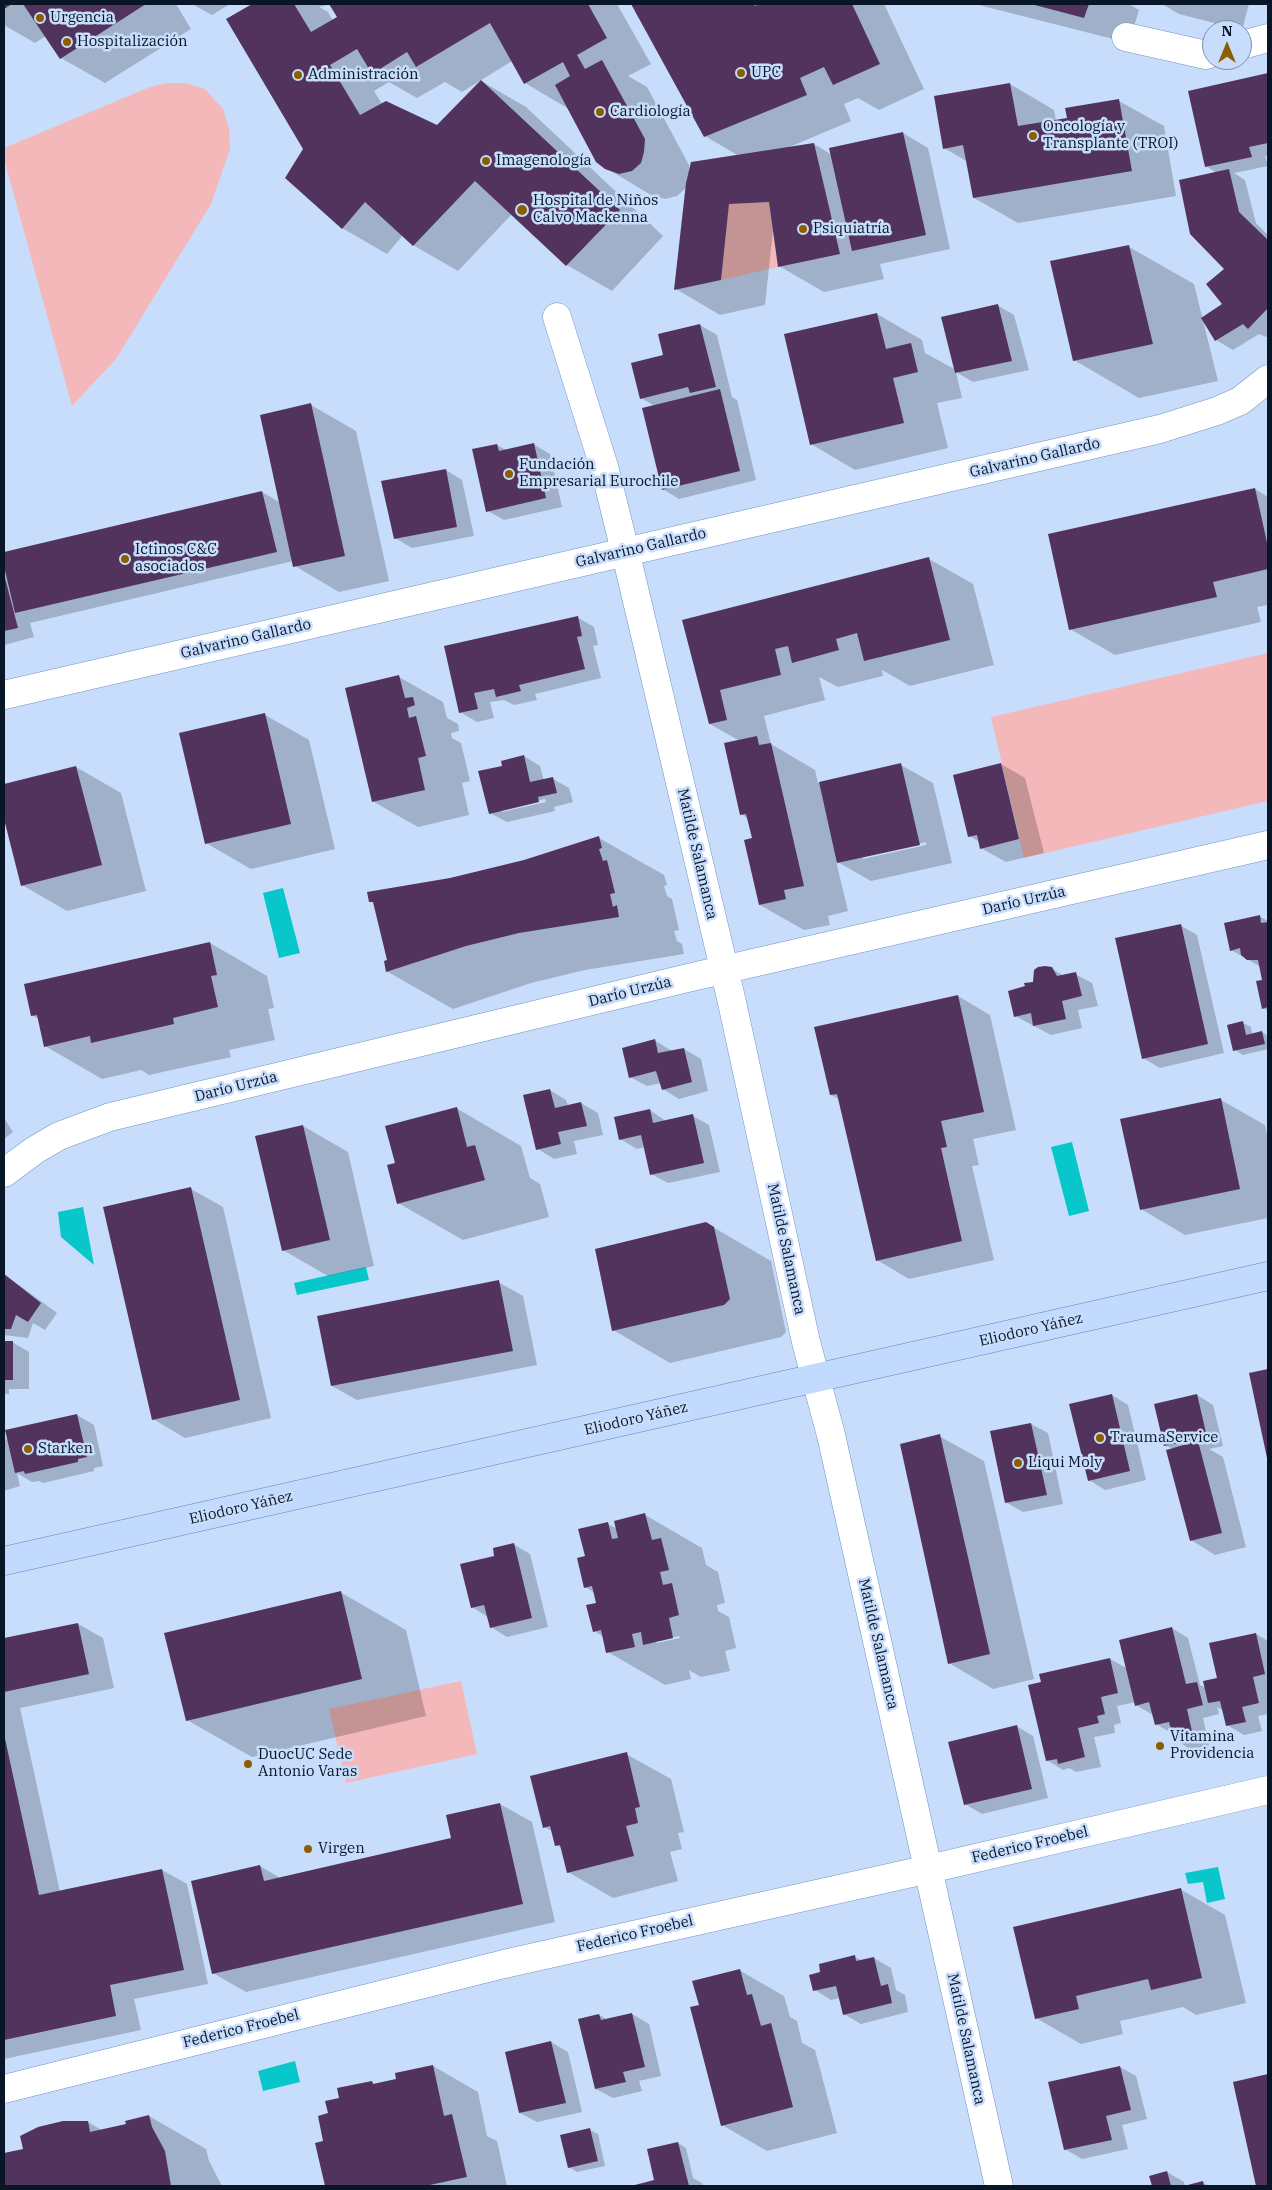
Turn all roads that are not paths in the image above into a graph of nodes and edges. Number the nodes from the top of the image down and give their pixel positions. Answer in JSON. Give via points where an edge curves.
{"nodes":[{"id":1,"x":1126,"y":37,"type":"dead end"},
{"id":2,"x":1268,"y":38,"type":"edge"},
{"id":3,"x":1252,"y":42,"type":"edge"},
{"id":4,"x":1202,"y":54,"type":"edge"},
{"id":5,"x":556,"y":317,"type":"dead end"},
{"id":6,"x":1268,"y":379,"type":"edge"},
{"id":7,"x":626,"y":552,"type":"junction"},
{"id":8,"x":4,"y":695,"type":"edge"},
{"id":9,"x":1268,"y":845,"type":"edge"},
{"id":10,"x":724,"y":970,"type":"junction"},
{"id":11,"x":4,"y":1173,"type":"edge"},
{"id":12,"x":1268,"y":1276,"type":"edge"},
{"id":13,"x":817,"y":1378,"type":"junction"},
{"id":14,"x":4,"y":1562,"type":"edge"},
{"id":15,"x":1268,"y":1790,"type":"edge"},
{"id":16,"x":929,"y":1869,"type":"junction"},
{"id":17,"x":4,"y":2089,"type":"edge"},
{"id":18,"x":999,"y":2186,"type":"edge"}],
"edges":[{"from":1,"to":4,"type":"street"},
{"from":2,"to":3,"type":"street"},
{"from":5,"to":7,"type":"street","name":"Matilde Salamanca","via":[[597,444]]},
{"from":6,"to":7,"type":"street","name":"Galvarino Gallardo","via":[[1240,401],[1160,429]]},
{"from":7,"to":8,"type":"street","name":"Galvarino Gallardo"},
{"from":7,"to":10,"type":"street","name":"Matilde Salamanca"},
{"from":9,"to":10,"type":"street","name":"Darío Urzúa"},
{"from":10,"to":11,"type":"street","name":"Darío Urzúa","via":[[110,1117],[59,1136]]},
{"from":10,"to":13,"type":"street","name":"Matilde Salamanca","via":[[806,1342]]},
{"from":12,"to":13,"type":"main road","name":"Eliodoro Yáñez"},
{"from":13,"to":14,"type":"main road","name":"Eliodoro Yáñez"},
{"from":13,"to":16,"type":"street","name":"Matilde Salamanca"},
{"from":15,"to":16,"type":"street","name":"Federico Froebel"},
{"from":16,"to":17,"type":"street","name":"Federico Froebel","via":[[504,1964]]},
{"from":16,"to":18,"type":"street","name":"Matilde Salamanca"}]}
